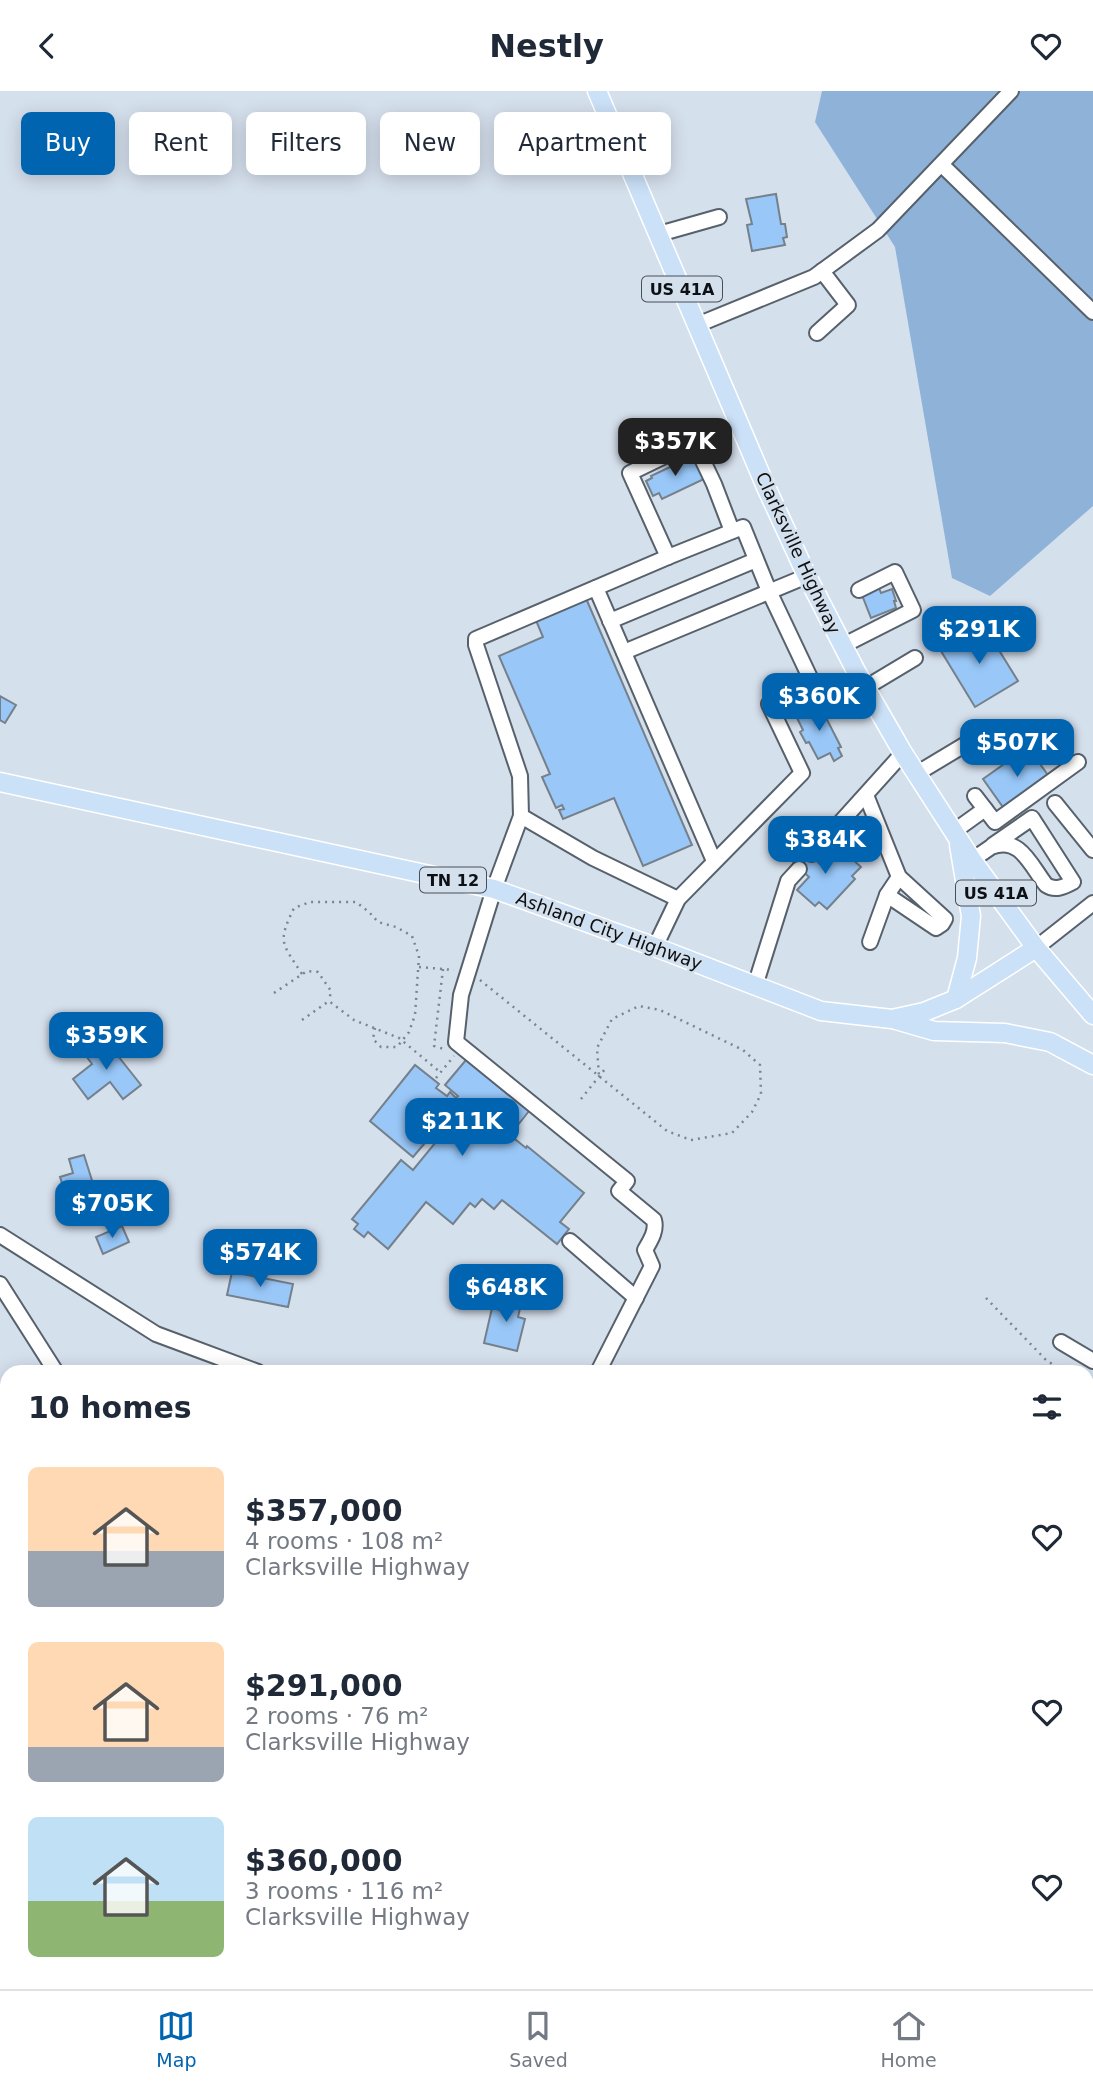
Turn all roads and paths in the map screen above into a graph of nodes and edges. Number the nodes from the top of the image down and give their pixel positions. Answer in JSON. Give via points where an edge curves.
{"nodes":[{"id":1,"x":597,"y":91,"type":"edge"},
{"id":2,"x":1011,"y":91,"type":"edge"},
{"id":3,"x":942,"y":165,"type":"junction"},
{"id":4,"x":719,"y":217,"type":"dead end"},
{"id":5,"x":659,"y":234,"type":"junction"},
{"id":6,"x":822,"y":271,"type":"junction"},
{"id":7,"x":1093,"y":312,"type":"edge"},
{"id":8,"x":697,"y":325,"type":"junction"},
{"id":9,"x":817,"y":333,"type":"dead end"},
{"id":10,"x":738,"y":529,"type":"junction"},
{"id":11,"x":668,"y":557,"type":"junction"},
{"id":12,"x":756,"y":560,"type":"junction"},
{"id":13,"x":807,"y":576,"type":"junction"},
{"id":14,"x":596,"y":588,"type":"junction"},
{"id":15,"x":859,"y":590,"type":"dead end"},
{"id":16,"x":769,"y":591,"type":"junction"},
{"id":17,"x":610,"y":621,"type":"junction"},
{"id":18,"x":842,"y":646,"type":"junction"},
{"id":19,"x":624,"y":652,"type":"junction"},
{"id":20,"x":915,"y":658,"type":"dead end"},
{"id":21,"x":865,"y":688,"type":"junction"},
{"id":22,"x":966,"y":744,"type":"dead end"},
{"id":23,"x":903,"y":753,"type":"junction"},
{"id":24,"x":1078,"y":762,"type":"dead end"},
{"id":25,"x":916,"y":774,"type":"junction"},
{"id":26,"x":0,"y":782,"type":"edge"},
{"id":27,"x":866,"y":795,"type":"junction"},
{"id":28,"x":975,"y":796,"type":"dead end"},
{"id":29,"x":1055,"y":803,"type":"dead end"},
{"id":30,"x":985,"y":809,"type":"junction"},
{"id":31,"x":521,"y":815,"type":"junction"},
{"id":32,"x":956,"y":835,"type":"junction"},
{"id":33,"x":992,"y":846,"type":"junction"},
{"id":34,"x":1093,"y":850,"type":"edge"},
{"id":35,"x":812,"y":855,"type":"dead end"},
{"id":36,"x":972,"y":860,"type":"junction"},
{"id":37,"x":714,"y":861,"type":"junction"},
{"id":38,"x":799,"y":869,"type":"dead end"},
{"id":39,"x":899,"y":877,"type":"junction"},
{"id":40,"x":494,"y":889,"type":"junction"},
{"id":41,"x":887,"y":895,"type":"junction"},
{"id":42,"x":678,"y":899,"type":"junction"},
{"id":43,"x":1093,"y":903,"type":"edge"},
{"id":44,"x":870,"y":942,"type":"dead end"},
{"id":45,"x":655,"y":947,"type":"junction"},
{"id":46,"x":1036,"y":948,"type":"junction"},
{"id":47,"x":419,"y":967,"type":"junction"},
{"id":48,"x":443,"y":969,"type":"junction"},
{"id":49,"x":460,"y":971,"type":"dead end"},
{"id":50,"x":302,"y":974,"type":"junction"},
{"id":51,"x":480,"y":980,"type":"dead end"},
{"id":52,"x":755,"y":986,"type":"junction"},
{"id":53,"x":274,"y":993,"type":"dead end"},
{"id":54,"x":956,"y":999,"type":"junction"},
{"id":55,"x":329,"y":1001,"type":"junction"},
{"id":56,"x":1093,"y":1015,"type":"edge"},
{"id":57,"x":892,"y":1019,"type":"junction"},
{"id":58,"x":302,"y":1020,"type":"dead end"},
{"id":59,"x":375,"y":1028,"type":"junction"},
{"id":60,"x":402,"y":1041,"type":"junction"},
{"id":61,"x":459,"y":1050,"type":"junction"},
{"id":62,"x":1093,"y":1065,"type":"edge"},
{"id":63,"x":605,"y":1069,"type":"dead end"},
{"id":64,"x":440,"y":1072,"type":"junction"},
{"id":65,"x":599,"y":1076,"type":"junction"},
{"id":66,"x":436,"y":1078,"type":"dead end"},
{"id":67,"x":581,"y":1099,"type":"dead end"},
{"id":68,"x":0,"y":1235,"type":"edge"},
{"id":69,"x":570,"y":1241,"type":"dead end"},
{"id":70,"x":0,"y":1284,"type":"edge"},
{"id":71,"x":636,"y":1298,"type":"junction"},
{"id":72,"x":986,"y":1298,"type":"dead end"},
{"id":73,"x":1061,"y":1342,"type":"dead end"},
{"id":74,"x":1093,"y":1361,"type":"edge"},
{"id":75,"x":52,"y":1365,"type":"edge"},
{"id":76,"x":240,"y":1365,"type":"edge"},
{"id":77,"x":602,"y":1365,"type":"edge"},
{"id":78,"x":1054,"y":1365,"type":"edge"}],
"edges":[{"from":1,"to":5,"type":"main road","name":"Clarksville Highway","number":"US 41A"},
{"from":2,"to":3,"type":"street"},
{"from":3,"to":6,"type":"street","via":[[878,230]]},
{"from":3,"to":7,"type":"street"},
{"from":4,"to":5,"type":"street"},
{"from":5,"to":8,"type":"main road","name":"Clarksville Highway","number":"US 41A"},
{"from":6,"to":8,"type":"street"},
{"from":6,"to":9,"type":"street","via":[[848,305]]},
{"from":8,"to":13,"type":"main road","name":"Clarksville Highway","number":"US 41A"},
{"from":10,"to":11,"type":"street"},
{"from":10,"to":11,"type":"street","via":[[694,442],[630,473]]},
{"from":10,"to":12,"type":"street"},
{"from":11,"to":14,"type":"street"},
{"from":12,"to":16,"type":"street"},
{"from":12,"to":17,"type":"street"},
{"from":13,"to":16,"type":"street"},
{"from":13,"to":18,"type":"main road","name":"Clarksville Highway","number":"US 41A"},
{"from":14,"to":17,"type":"street"},
{"from":14,"to":31,"type":"street","via":[[476,639],[520,776]]},
{"from":15,"to":18,"type":"street","via":[[895,572],[913,610]]},
{"from":16,"to":19,"type":"street"},
{"from":16,"to":37,"type":"street","via":[[813,684],[769,704],[802,773]]},
{"from":17,"to":19,"type":"street"},
{"from":18,"to":21,"type":"main road","name":"Clarksville Highway","number":"US 41A"},
{"from":19,"to":37,"type":"street"},
{"from":20,"to":21,"type":"street"},
{"from":21,"to":23,"type":"main road","name":"Clarksville Highway","number":"US 41A"},
{"from":22,"to":25,"type":"street"},
{"from":23,"to":25,"type":"main road","name":"Clarksville Highway","number":"US 41A"},
{"from":23,"to":27,"type":"street"},
{"from":24,"to":30,"type":"street","via":[[995,823]]},
{"from":25,"to":32,"type":"main road","name":"Clarksville Highway","number":"US 41A"},
{"from":26,"to":40,"type":"main road","name":"Ashland City Highway","number":"TN 12"},
{"from":27,"to":35,"type":"street"},
{"from":27,"to":39,"type":"street"},
{"from":28,"to":30,"type":"street"},
{"from":29,"to":34,"type":"street"},
{"from":30,"to":32,"type":"street"},
{"from":31,"to":40,"type":"street"},
{"from":31,"to":42,"type":"street","via":[[593,858]]},
{"from":32,"to":36,"type":"main road","name":"Clarksville Highway","number":"US 41A"},
{"from":32,"to":54,"type":"main road","via":[[971,916],[967,958]]},
{"from":33,"to":33,"type":"street","via":[[1032,818],[1073,883],[1050,888],[1013,845]]},
{"from":33,"to":36,"type":"street"},
{"from":36,"to":46,"type":"main road","name":"Clarksville Highway","number":"US 41A"},
{"from":37,"to":42,"type":"street"},
{"from":38,"to":52,"type":"street","via":[[788,881]]},
{"from":39,"to":41,"type":"street"},
{"from":39,"to":41,"type":"street","via":[[945,919],[942,924],[936,928]]},
{"from":40,"to":45,"type":"main road","name":"Ashland City Highway","number":"TN 12"},
{"from":40,"to":61,"type":"street","via":[[461,995]]},
{"from":41,"to":44,"type":"street"},
{"from":42,"to":45,"type":"street"},
{"from":43,"to":46,"type":"street"},
{"from":45,"to":52,"type":"main road","name":"Ashland City Highway","number":"TN 12"},
{"from":46,"to":54,"type":"main road","name":"Ashland City Highway","number":"TN 12"},
{"from":46,"to":56,"type":"main road","number":"US 41A"},
{"from":47,"to":48,"type":"path"},
{"from":47,"to":50,"type":"path","via":[[412,936],[378,922],[356,902],[310,902],[294,908],[283,931],[285,948]]},
{"from":47,"to":60,"type":"path","via":[[415,1015]]},
{"from":48,"to":49,"type":"path"},
{"from":48,"to":61,"type":"path","via":[[434,1046]]},
{"from":50,"to":53,"type":"path"},
{"from":50,"to":55,"type":"path","via":[[318,972],[331,991]]},
{"from":51,"to":65,"type":"path"},
{"from":52,"to":57,"type":"main road","name":"Ashland City Highway","number":"TN 12","via":[[821,1011]]},
{"from":54,"to":57,"type":"main road","name":"Ashland City Highway","number":"TN 12"},
{"from":55,"to":58,"type":"path"},
{"from":55,"to":59,"type":"path","via":[[354,1020]]},
{"from":57,"to":62,"type":"main road","via":[[934,1031],[1005,1033],[1050,1042]]},
{"from":59,"to":60,"type":"path"},
{"from":59,"to":60,"type":"path","via":[[373,1039],[381,1047],[397,1047]]},
{"from":60,"to":64,"type":"path"},
{"from":61,"to":64,"type":"path"},
{"from":61,"to":71,"type":"street","via":[[627,1181],[619,1191],[651,1216],[656,1226],[645,1250],[652,1266]]},
{"from":63,"to":65,"type":"path"},
{"from":64,"to":66,"type":"path"},
{"from":65,"to":65,"type":"path","via":[[667,1131],[691,1140],[732,1133],[752,1112],[761,1094],[760,1065],[743,1050],[660,1010],[639,1006],[612,1019],[597,1048]]},
{"from":65,"to":67,"type":"path"},
{"from":68,"to":76,"type":"street","via":[[156,1333]]},
{"from":69,"to":71,"type":"street"},
{"from":70,"to":75,"type":"street"},
{"from":71,"to":77,"type":"street"},
{"from":72,"to":78,"type":"path"},
{"from":73,"to":74,"type":"street"}]}
